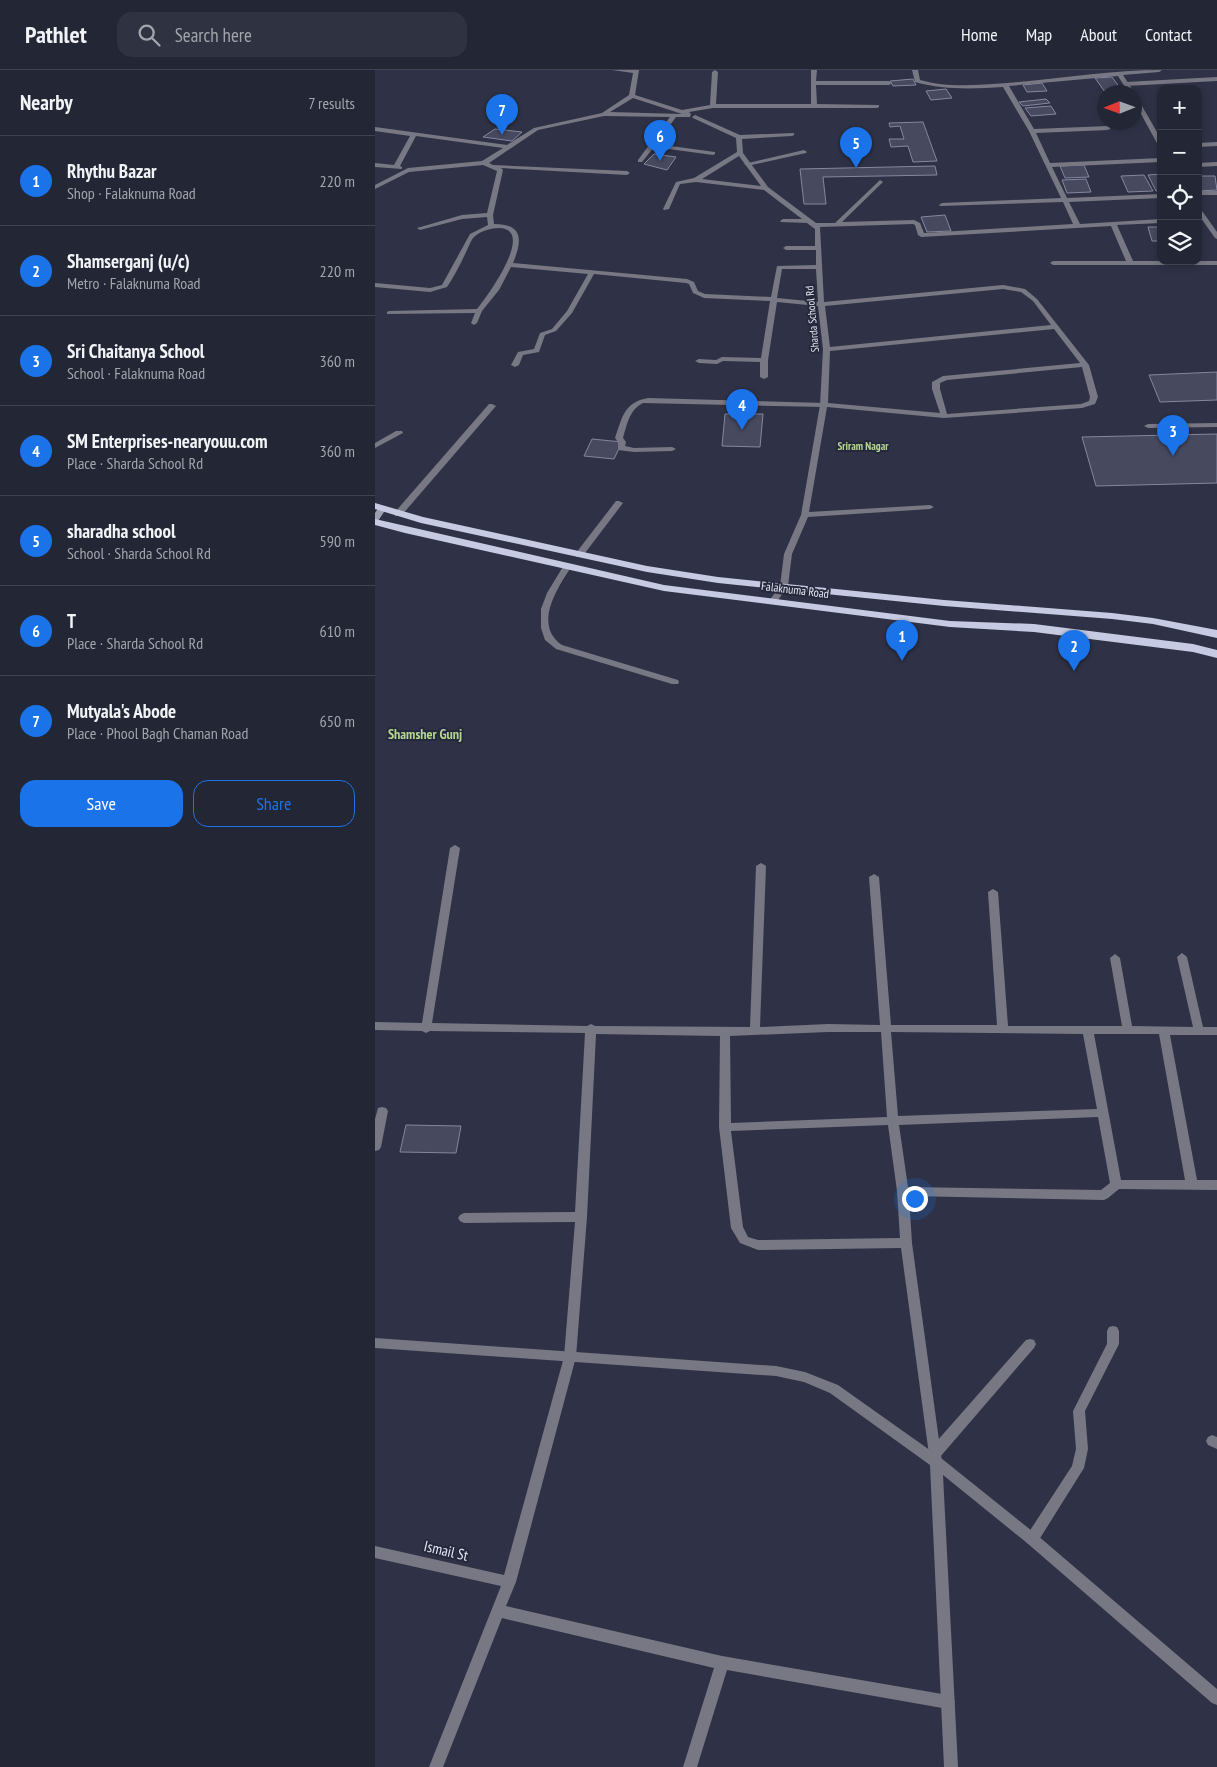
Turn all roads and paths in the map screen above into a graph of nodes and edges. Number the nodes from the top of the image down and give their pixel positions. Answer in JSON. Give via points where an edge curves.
{"nodes":[{"id":1,"x":615,"y":70,"type":"edge"},
{"id":2,"x":814,"y":70,"type":"edge"},
{"id":3,"x":915,"y":70,"type":"edge"},
{"id":4,"x":1084,"y":70,"type":"edge"},
{"id":5,"x":1159,"y":70,"type":"edge"},
{"id":6,"x":636,"y":71,"type":"edge"},
{"id":7,"x":715,"y":72,"type":"dead end"},
{"id":8,"x":1119,"y":73,"type":"junction"},
{"id":9,"x":1088,"y":76,"type":"junction"},
{"id":10,"x":1217,"y":79,"type":"edge"},
{"id":11,"x":813,"y":83,"type":"junction"},
{"id":12,"x":889,"y":83,"type":"dead end"},
{"id":13,"x":1005,"y":84,"type":"junction"},
{"id":14,"x":1126,"y":84,"type":"joint"},
{"id":15,"x":632,"y":96,"type":"junction"},
{"id":16,"x":713,"y":106,"type":"junction"},
{"id":17,"x":814,"y":106,"type":"junction"},
{"id":18,"x":877,"y":106,"type":"dead end"},
{"id":19,"x":1142,"y":111,"type":"edge"},
{"id":20,"x":682,"y":112,"type":"junction"},
{"id":21,"x":603,"y":114,"type":"junction"},
{"id":22,"x":674,"y":116,"type":"junction"},
{"id":23,"x":695,"y":117,"type":"junction"},
{"id":24,"x":1097,"y":128,"type":"edge"},
{"id":25,"x":375,"y":129,"type":"edge"},
{"id":26,"x":1032,"y":131,"type":"junction"},
{"id":27,"x":414,"y":134,"type":"junction"},
{"id":28,"x":792,"y":134,"type":"dead end"},
{"id":29,"x":739,"y":137,"type":"junction"},
{"id":30,"x":1157,"y":138,"type":"edge"},
{"id":31,"x":1217,"y":144,"type":"edge"},
{"id":32,"x":652,"y":145,"type":"junction"},
{"id":33,"x":1202,"y":145,"type":"edge"},
{"id":34,"x":509,"y":147,"type":"junction"},
{"id":35,"x":804,"y":152,"type":"dead end"},
{"id":36,"x":713,"y":153,"type":"dead end"},
{"id":37,"x":740,"y":153,"type":"junction"},
{"id":38,"x":1157,"y":160,"type":"edge"},
{"id":39,"x":640,"y":161,"type":"dead end"},
{"id":40,"x":484,"y":163,"type":"junction"},
{"id":41,"x":747,"y":164,"type":"junction"},
{"id":42,"x":1217,"y":164,"type":"edge"},
{"id":43,"x":375,"y":165,"type":"edge"},
{"id":44,"x":1047,"y":165,"type":"junction"},
{"id":45,"x":1202,"y":165,"type":"edge"},
{"id":46,"x":495,"y":166,"type":"junction"},
{"id":47,"x":395,"y":167,"type":"junction"},
{"id":48,"x":408,"y":170,"type":"junction"},
{"id":49,"x":627,"y":173,"type":"dead end"},
{"id":50,"x":696,"y":180,"type":"junction"},
{"id":51,"x":881,"y":182,"type":"dead end"},
{"id":52,"x":375,"y":186,"type":"edge"},
{"id":53,"x":767,"y":188,"type":"junction"},
{"id":54,"x":1217,"y":192,"type":"edge"},
{"id":55,"x":1202,"y":193,"type":"edge"},
{"id":56,"x":1157,"y":196,"type":"edge"},
{"id":57,"x":1065,"y":199,"type":"junction"},
{"id":58,"x":942,"y":205,"type":"dead end"},
{"id":59,"x":666,"y":209,"type":"dead end"},
{"id":60,"x":490,"y":215,"type":"junction"},
{"id":61,"x":1202,"y":220,"type":"edge"},
{"id":62,"x":783,"y":221,"type":"dead end"},
{"id":63,"x":1157,"y":221,"type":"edge"},
{"id":64,"x":813,"y":223,"type":"junction"},
{"id":65,"x":1113,"y":223,"type":"junction"},
{"id":66,"x":837,"y":224,"type":"junction"},
{"id":67,"x":1077,"y":225,"type":"junction"},
{"id":68,"x":491,"y":226,"type":"junction"},
{"id":69,"x":420,"y":228,"type":"dead end"},
{"id":70,"x":1217,"y":237,"type":"edge"},
{"id":71,"x":786,"y":248,"type":"dead end"},
{"id":72,"x":819,"y":248,"type":"junction"},
{"id":73,"x":1130,"y":262,"type":"junction"},
{"id":74,"x":1053,"y":263,"type":"dead end"},
{"id":75,"x":1217,"y":263,"type":"edge"},
{"id":76,"x":510,"y":265,"type":"junction"},
{"id":77,"x":820,"y":267,"type":"junction"},
{"id":78,"x":592,"y":272,"type":"junction"},
{"id":79,"x":375,"y":285,"type":"edge"},
{"id":80,"x":772,"y":299,"type":"junction"},
{"id":81,"x":821,"y":304,"type":"junction"},
{"id":82,"x":479,"y":311,"type":"junction"},
{"id":83,"x":389,"y":313,"type":"dead end"},
{"id":84,"x":474,"y":323,"type":"dead end"},
{"id":85,"x":1055,"y":327,"type":"junction"},
{"id":86,"x":827,"y":349,"type":"junction"},
{"id":87,"x":764,"y":360,"type":"junction"},
{"id":88,"x":699,"y":361,"type":"dead end"},
{"id":89,"x":515,"y":364,"type":"dead end"},
{"id":90,"x":1085,"y":365,"type":"junction"},
{"id":91,"x":764,"y":377,"type":"dead end"},
{"id":92,"x":824,"y":405,"type":"junction"},
{"id":93,"x":492,"y":406,"type":"dead end"},
{"id":94,"x":944,"y":416,"type":"junction"},
{"id":95,"x":1217,"y":425,"type":"edge"},
{"id":96,"x":1148,"y":426,"type":"dead end"},
{"id":97,"x":399,"y":433,"type":"dead end"},
{"id":98,"x":375,"y":446,"type":"edge"},
{"id":99,"x":672,"y":449,"type":"dead end"},
{"id":100,"x":619,"y":503,"type":"dead end"},
{"id":101,"x":930,"y":506,"type":"dead end"},
{"id":102,"x":379,"y":508,"type":"edge"},
{"id":103,"x":398,"y":514,"type":"junction"},
{"id":104,"x":805,"y":515,"type":"junction"},
{"id":105,"x":375,"y":521,"type":"edge"},
{"id":106,"x":579,"y":554,"type":"junction"},
{"id":107,"x":567,"y":566,"type":"junction"},
{"id":108,"x":784,"y":586,"type":"junction"},
{"id":109,"x":773,"y":601,"type":"junction"},
{"id":110,"x":1217,"y":634,"type":"edge"},
{"id":111,"x":1217,"y":654,"type":"edge"},
{"id":112,"x":675,"y":682,"type":"dead end"},
{"id":113,"x":455,"y":848,"type":"dead end"},
{"id":114,"x":761,"y":866,"type":"dead end"},
{"id":115,"x":874,"y":876,"type":"dead end"},
{"id":116,"x":993,"y":892,"type":"dead end"},
{"id":117,"x":1182,"y":957,"type":"dead end"},
{"id":118,"x":1115,"y":958,"type":"dead end"},
{"id":119,"x":375,"y":1026,"type":"edge"},
{"id":120,"x":591,"y":1028,"type":"junction"},
{"id":121,"x":886,"y":1028,"type":"junction"},
{"id":122,"x":426,"y":1029,"type":"junction"},
{"id":123,"x":1003,"y":1030,"type":"junction"},
{"id":124,"x":1088,"y":1030,"type":"junction"},
{"id":125,"x":755,"y":1031,"type":"junction"},
{"id":126,"x":1128,"y":1031,"type":"junction"},
{"id":127,"x":1164,"y":1031,"type":"junction"},
{"id":128,"x":1217,"y":1031,"type":"edge"},
{"id":129,"x":725,"y":1032,"type":"junction"},
{"id":130,"x":1199,"y":1032,"type":"junction"},
{"id":131,"x":382,"y":1111,"type":"dead end"},
{"id":132,"x":1104,"y":1113,"type":"junction"},
{"id":133,"x":893,"y":1121,"type":"junction"},
{"id":134,"x":725,"y":1128,"type":"junction"},
{"id":135,"x":375,"y":1147,"type":"edge"},
{"id":136,"x":1116,"y":1184,"type":"junction"},
{"id":137,"x":1192,"y":1185,"type":"junction"},
{"id":138,"x":1217,"y":1185,"type":"edge"},
{"id":139,"x":903,"y":1191,"type":"junction"},
{"id":140,"x":581,"y":1217,"type":"junction"},
{"id":141,"x":464,"y":1218,"type":"dead end"},
{"id":142,"x":906,"y":1243,"type":"junction"},
{"id":143,"x":1113,"y":1331,"type":"dead end"},
{"id":144,"x":375,"y":1342,"type":"edge"},
{"id":145,"x":1030,"y":1344,"type":"dead end"},
{"id":146,"x":570,"y":1357,"type":"junction"},
{"id":147,"x":936,"y":1458,"type":"junction"},
{"id":148,"x":1032,"y":1539,"type":"junction"},
{"id":149,"x":375,"y":1552,"type":"edge"},
{"id":150,"x":509,"y":1582,"type":"junction"},
{"id":151,"x":497,"y":1611,"type":"junction"},
{"id":152,"x":722,"y":1663,"type":"junction"},
{"id":153,"x":1217,"y":1698,"type":"edge"},
{"id":154,"x":948,"y":1702,"type":"junction"},
{"id":155,"x":436,"y":1767,"type":"edge"},
{"id":156,"x":690,"y":1767,"type":"edge"},
{"id":157,"x":951,"y":1767,"type":"edge"}],
"edges":[{"from":1,"to":6,"type":"street"},
{"from":2,"to":11,"type":"street"},
{"from":3,"to":13,"type":"street","via":[[917,81],[928,86]]},
{"from":4,"to":9,"type":"street"},
{"from":5,"to":8,"type":"street"},
{"from":6,"to":15,"type":"street"},
{"from":7,"to":16,"type":"street"},
{"from":8,"to":9,"type":"street"},
{"from":8,"to":14,"type":"street"},
{"from":9,"to":13,"type":"street"},
{"from":10,"to":14,"type":"street"},
{"from":11,"to":12,"type":"street"},
{"from":11,"to":17,"type":"street"},
{"from":13,"to":26,"type":"street"},
{"from":15,"to":20,"type":"street"},
{"from":15,"to":21,"type":"street"},
{"from":16,"to":17,"type":"street"},
{"from":16,"to":20,"type":"street"},
{"from":17,"to":18,"type":"street"},
{"from":19,"to":30,"type":"street"},
{"from":20,"to":23,"type":"street"},
{"from":21,"to":22,"type":"street"},
{"from":21,"to":34,"type":"street","via":[[536,128]]},
{"from":22,"to":23,"type":"street"},
{"from":22,"to":32,"type":"street"},
{"from":23,"to":29,"type":"street"},
{"from":24,"to":26,"type":"street"},
{"from":25,"to":27,"type":"street"},
{"from":26,"to":44,"type":"street"},
{"from":27,"to":34,"type":"street"},
{"from":27,"to":47,"type":"street"},
{"from":28,"to":29,"type":"street"},
{"from":29,"to":37,"type":"street"},
{"from":31,"to":33,"type":"street"},
{"from":32,"to":36,"type":"street"},
{"from":32,"to":39,"type":"street"},
{"from":34,"to":40,"type":"street"},
{"from":35,"to":41,"type":"street"},
{"from":37,"to":41,"type":"street"},
{"from":37,"to":50,"type":"street"},
{"from":38,"to":44,"type":"street"},
{"from":40,"to":46,"type":"street"},
{"from":40,"to":48,"type":"street"},
{"from":41,"to":53,"type":"street"},
{"from":42,"to":45,"type":"street"},
{"from":43,"to":47,"type":"street"},
{"from":44,"to":57,"type":"street"},
{"from":46,"to":49,"type":"street"},
{"from":46,"to":60,"type":"street","via":[[500,170]]},
{"from":47,"to":48,"type":"street"},
{"from":48,"to":52,"type":"street"},
{"from":50,"to":53,"type":"street"},
{"from":50,"to":59,"type":"street","via":[[678,183]]},
{"from":51,"to":66,"type":"street"},
{"from":53,"to":64,"type":"street"},
{"from":54,"to":55,"type":"street"},
{"from":56,"to":57,"type":"street"},
{"from":57,"to":58,"type":"street"},
{"from":57,"to":67,"type":"street"},
{"from":60,"to":68,"type":"street"},
{"from":60,"to":69,"type":"street","via":[[463,217]]},
{"from":61,"to":70,"type":"street"},
{"from":62,"to":64,"type":"street"},
{"from":63,"to":65,"type":"street"},
{"from":64,"to":66,"type":"street"},
{"from":64,"to":72,"type":"street","name":"Sharda School Rd","via":[[818,228]]},
{"from":65,"to":67,"type":"street"},
{"from":65,"to":73,"type":"street"},
{"from":66,"to":67,"type":"street","via":[[913,222],[918,224],[921,235]]},
{"from":68,"to":76,"type":"street","via":[[509,227],[515,232],[517,238]]},
{"from":68,"to":79,"type":"street","via":[[472,235],[445,286],[430,290]]},
{"from":71,"to":72,"type":"street"},
{"from":72,"to":77,"type":"street","name":"Sharda School Rd"},
{"from":73,"to":74,"type":"street"},
{"from":73,"to":75,"type":"street"},
{"from":76,"to":78,"type":"street"},
{"from":76,"to":82,"type":"street","via":[[496,291]]},
{"from":77,"to":80,"type":"street","via":[[779,267]]},
{"from":77,"to":81,"type":"street","name":"Sharda School Rd"},
{"from":78,"to":80,"type":"street","via":[[687,281],[692,283],[695,292],[705,296]]},
{"from":78,"to":89,"type":"street","via":[[569,312],[554,330],[542,334],[537,351],[520,354]]},
{"from":80,"to":81,"type":"street"},
{"from":80,"to":87,"type":"street"},
{"from":81,"to":85,"type":"street","via":[[1003,287],[1023,290],[1035,300]]},
{"from":81,"to":86,"type":"street","name":"Sharda School Rd"},
{"from":82,"to":83,"type":"street"},
{"from":82,"to":84,"type":"street"},
{"from":85,"to":86,"type":"street"},
{"from":85,"to":90,"type":"street"},
{"from":86,"to":92,"type":"street","name":"Sharda School Rd"},
{"from":87,"to":88,"type":"street"},
{"from":87,"to":91,"type":"street"},
{"from":90,"to":94,"type":"street","via":[[946,378],[936,382]]},
{"from":90,"to":94,"type":"street","via":[[1094,397],[1092,402],[1082,406]]},
{"from":92,"to":94,"type":"street"},
{"from":92,"to":99,"type":"street","via":[[648,400],[632,405],[619,438],[623,442],[621,448]]},
{"from":92,"to":104,"type":"street","name":"Sharda School Rd"},
{"from":93,"to":103,"type":"street"},
{"from":95,"to":96,"type":"street"},
{"from":97,"to":98,"type":"street"},
{"from":100,"to":106,"type":"street"},
{"from":101,"to":104,"type":"street"},
{"from":102,"to":103,"type":"highway","name":"Falaknuma Road"},
{"from":102,"to":105,"type":"main road"},
{"from":103,"to":106,"type":"highway","name":"Falaknuma Road"},
{"from":104,"to":108,"type":"street","name":"Sharda School Rd","via":[[788,554]]},
{"from":105,"to":107,"type":"highway","name":"Falaknuma Road"},
{"from":106,"to":108,"type":"highway","name":"Falaknuma Road","via":[[647,570]]},
{"from":107,"to":109,"type":"highway","name":"Falaknuma Road","via":[[665,588]]},
{"from":107,"to":112,"type":"street","via":[[546,600],[543,618],[549,640],[559,647]]},
{"from":108,"to":109,"type":"street","name":"Sharda School Rd"},
{"from":108,"to":110,"type":"highway","name":"Falaknuma Road","via":[[1112,616]]},
{"from":109,"to":111,"type":"highway","name":"Falaknuma Road","via":[[950,624],[1034,628],[1193,648]]},
{"from":113,"to":122,"type":"street"},
{"from":114,"to":125,"type":"street"},
{"from":115,"to":121,"type":"street"},
{"from":116,"to":123,"type":"street"},
{"from":117,"to":130,"type":"street"},
{"from":118,"to":126,"type":"street"},
{"from":119,"to":122,"type":"street"},
{"from":120,"to":122,"type":"street"},
{"from":120,"to":129,"type":"street"},
{"from":120,"to":140,"type":"street"},
{"from":121,"to":123,"type":"street"},
{"from":121,"to":125,"type":"street"},
{"from":121,"to":133,"type":"street"},
{"from":123,"to":124,"type":"street"},
{"from":124,"to":126,"type":"street"},
{"from":124,"to":132,"type":"street"},
{"from":125,"to":129,"type":"street"},
{"from":126,"to":127,"type":"street"},
{"from":127,"to":130,"type":"street"},
{"from":127,"to":137,"type":"street"},
{"from":128,"to":130,"type":"street"},
{"from":129,"to":134,"type":"street"},
{"from":131,"to":135,"type":"street"},
{"from":132,"to":133,"type":"street"},
{"from":132,"to":136,"type":"street"},
{"from":133,"to":134,"type":"street"},
{"from":133,"to":139,"type":"street"},
{"from":134,"to":142,"type":"street","via":[[737,1228],[744,1240],[758,1245]]},
{"from":136,"to":137,"type":"street"},
{"from":136,"to":139,"type":"street","via":[[1104,1195]]},
{"from":137,"to":138,"type":"street"},
{"from":139,"to":142,"type":"street"},
{"from":140,"to":141,"type":"street"},
{"from":140,"to":146,"type":"street"},
{"from":142,"to":147,"type":"street"},
{"from":143,"to":148,"type":"street","via":[[1113,1344],[1079,1412],[1082,1449],[1077,1468]]},
{"from":144,"to":146,"type":"street"},
{"from":145,"to":147,"type":"street"},
{"from":146,"to":147,"type":"street","via":[[776,1371],[805,1377],[834,1390]]},
{"from":146,"to":150,"type":"street"},
{"from":147,"to":148,"type":"street"},
{"from":147,"to":154,"type":"street"},
{"from":148,"to":153,"type":"street"},
{"from":149,"to":150,"type":"street","name":"Ismail St"},
{"from":150,"to":151,"type":"street"},
{"from":151,"to":152,"type":"street"},
{"from":151,"to":155,"type":"street"},
{"from":152,"to":154,"type":"street"},
{"from":152,"to":156,"type":"street"},
{"from":154,"to":157,"type":"street"}]}
